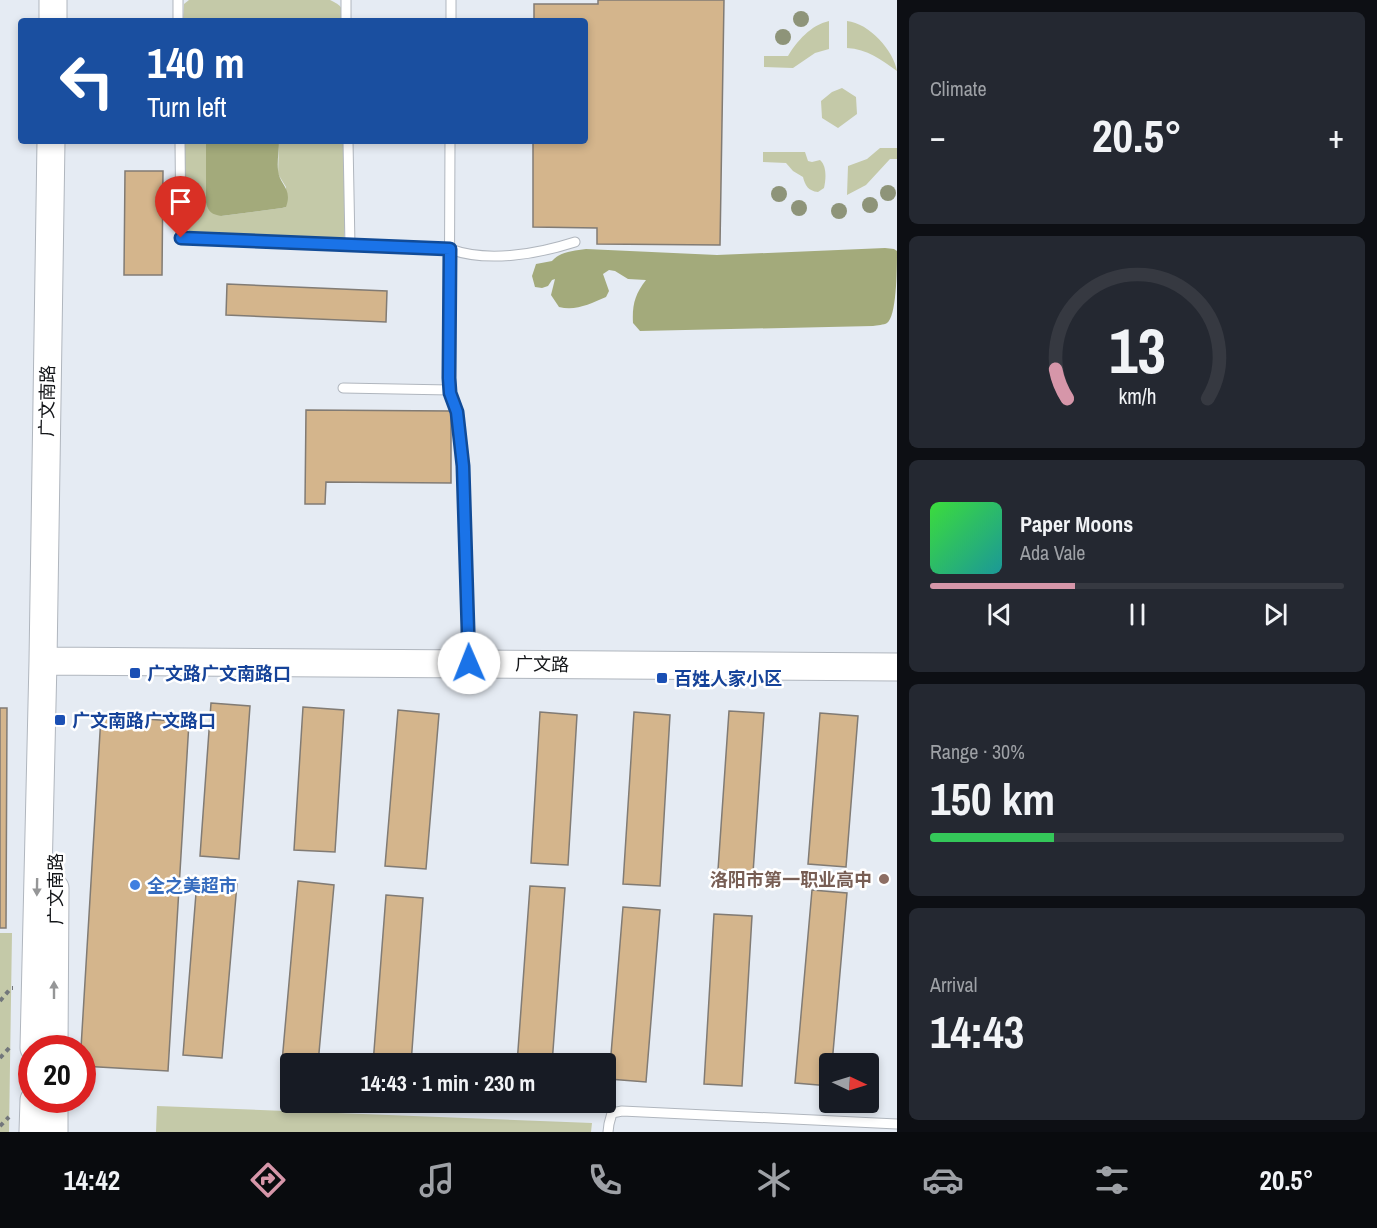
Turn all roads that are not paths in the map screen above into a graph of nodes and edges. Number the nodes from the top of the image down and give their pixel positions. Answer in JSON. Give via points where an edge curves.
{"nodes":[{"id":1,"x":53,"y":0,"type":"edge"},
{"id":2,"x":178,"y":0,"type":"edge"},
{"id":3,"x":346,"y":0,"type":"edge"},
{"id":4,"x":451,"y":0,"type":"edge"},
{"id":5,"x":53,"y":18,"type":"edge"},
{"id":6,"x":178,"y":18,"type":"edge"},
{"id":7,"x":346,"y":18,"type":"edge"},
{"id":8,"x":451,"y":18,"type":"edge"},
{"id":9,"x":51,"y":144,"type":"edge"},
{"id":10,"x":180,"y":144,"type":"edge"},
{"id":11,"x":348,"y":144,"type":"edge"},
{"id":12,"x":450,"y":144,"type":"edge"},
{"id":13,"x":575,"y":242,"type":"dead end"},
{"id":14,"x":350,"y":246,"type":"junction"},
{"id":15,"x":450,"y":249,"type":"junction"},
{"id":16,"x":343,"y":388,"type":"dead end"},
{"id":17,"x":450,"y":390,"type":"junction"},
{"id":18,"x":43,"y":661,"type":"junction"},
{"id":19,"x":469,"y":663,"type":"junction"},
{"id":20,"x":897,"y":668,"type":"edge"},
{"id":21,"x":25,"y":1035,"type":"edge"},
{"id":22,"x":54,"y":1035,"type":"edge"},
{"id":23,"x":34,"y":1113,"type":"edge"},
{"id":24,"x":54,"y":1113,"type":"edge"},
{"id":25,"x":897,"y":1124,"type":"edge"},
{"id":26,"x":33,"y":1132,"type":"edge"},
{"id":27,"x":54,"y":1132,"type":"edge"},
{"id":28,"x":608,"y":1132,"type":"edge"}],
"edges":[{"from":1,"to":5,"type":"street"},
{"from":2,"to":6,"type":"lane"},
{"from":3,"to":7,"type":"lane"},
{"from":4,"to":8,"type":"lane"},
{"from":9,"to":18,"type":"street","name":"广文南路"},
{"from":10,"to":14,"type":"lane","via":[[181,238]]},
{"from":11,"to":14,"type":"lane"},
{"from":12,"to":15,"type":"lane"},
{"from":13,"to":15,"type":"lane","via":[[526,254],[495,256]]},
{"from":14,"to":15,"type":"lane"},
{"from":15,"to":17,"type":"lane"},
{"from":16,"to":17,"type":"lane"},
{"from":17,"to":19,"type":"lane","via":[[457,412],[463,466]]},
{"from":18,"to":19,"type":"street","name":"广文路"},
{"from":18,"to":21,"type":"street","name":"广文南路","one_way":true,"via":[[34,987]]},
{"from":22,"to":18,"type":"street","name":"广文南路","one_way":true,"via":[[56,696]]},
{"from":19,"to":20,"type":"street","name":"广文路"},
{"from":23,"to":26,"type":"street"},
{"from":24,"to":27,"type":"street"},
{"from":25,"to":28,"type":"lane","via":[[622,1111],[612,1113]]}]}
